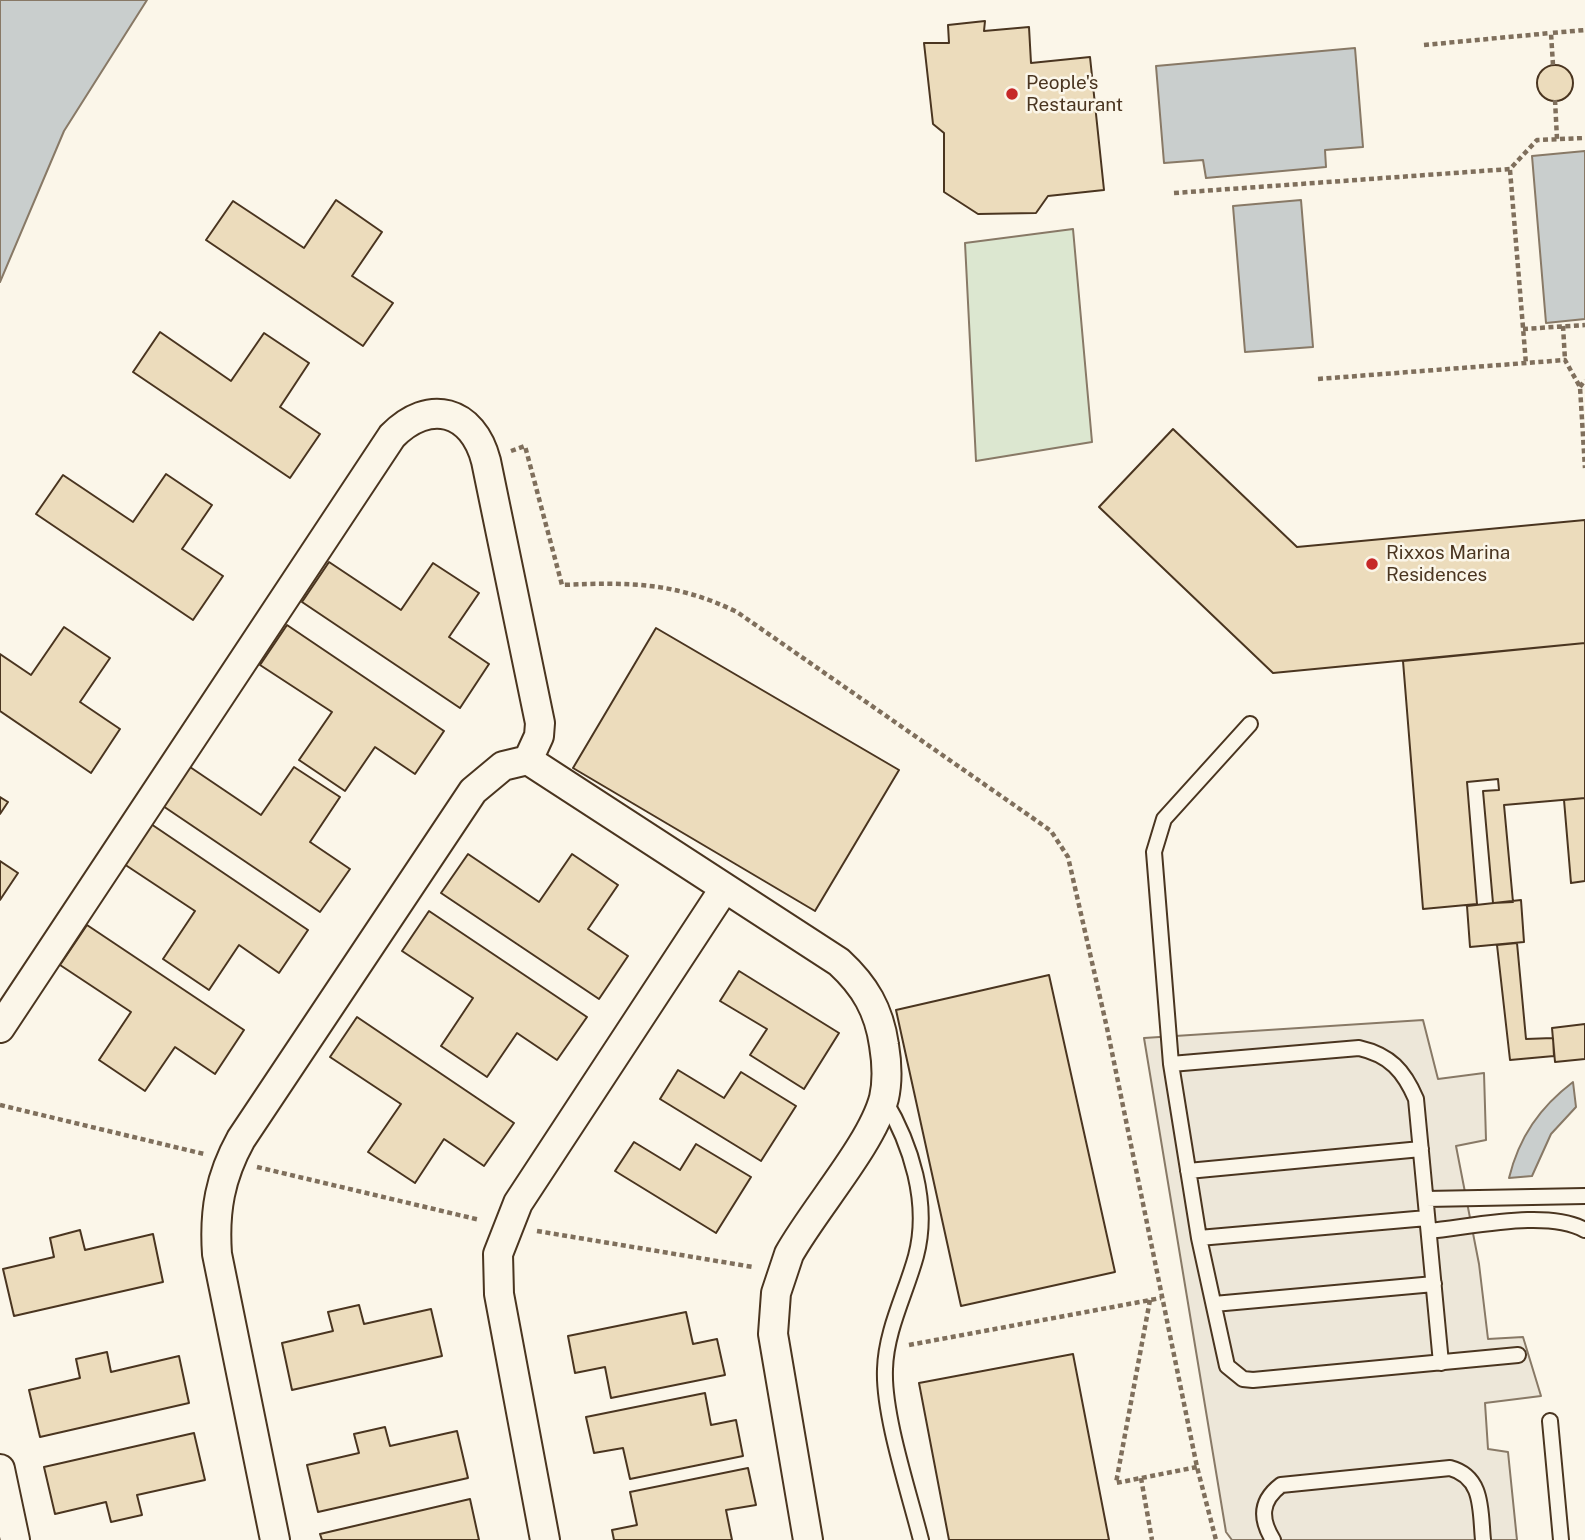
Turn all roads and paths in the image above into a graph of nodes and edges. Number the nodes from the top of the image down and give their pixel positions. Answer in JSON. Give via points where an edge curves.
{"nodes":[{"id":1,"x":1585,"y":30,"type":"edge"},
{"id":2,"x":1551,"y":33,"type":"junction"},
{"id":3,"x":1424,"y":45,"type":"dead end"},
{"id":4,"x":1553,"y":65,"type":"dead end"},
{"id":5,"x":1555,"y":100,"type":"dead end"},
{"id":6,"x":1585,"y":138,"type":"edge"},
{"id":7,"x":1557,"y":139,"type":"junction"},
{"id":8,"x":1510,"y":169,"type":"junction"},
{"id":9,"x":1174,"y":193,"type":"dead end"},
{"id":10,"x":1585,"y":325,"type":"edge"},
{"id":11,"x":1563,"y":326,"type":"junction"},
{"id":12,"x":1523,"y":330,"type":"junction"},
{"id":13,"x":1565,"y":360,"type":"junction"},
{"id":14,"x":1525,"y":364,"type":"junction"},
{"id":15,"x":1318,"y":379,"type":"dead end"},
{"id":16,"x":1585,"y":380,"type":"edge"},
{"id":17,"x":1580,"y":387,"type":"junction"},
{"id":18,"x":486,"y":460,"type":"junction"},
{"id":19,"x":1585,"y":468,"type":"edge"},
{"id":20,"x":1250,"y":724,"type":"dead end"},
{"id":21,"x":528,"y":760,"type":"junction"},
{"id":22,"x":724,"y":889,"type":"junction"},
{"id":23,"x":0,"y":1028,"type":"edge"},
{"id":24,"x":1171,"y":1064,"type":"junction"},
{"id":25,"x":884,"y":1098,"type":"junction"},
{"id":26,"x":0,"y":1105,"type":"edge"},
{"id":27,"x":1421,"y":1149,"type":"junction"},
{"id":28,"x":229,"y":1160,"type":"junction"},
{"id":29,"x":1188,"y":1171,"type":"junction"},
{"id":30,"x":1585,"y":1196,"type":"edge"},
{"id":31,"x":1426,"y":1199,"type":"junction"},
{"id":32,"x":1428,"y":1224,"type":"junction"},
{"id":33,"x":509,"y":1227,"type":"junction"},
{"id":34,"x":1585,"y":1230,"type":"edge"},
{"id":35,"x":1199,"y":1238,"type":"junction"},
{"id":36,"x":753,"y":1267,"type":"dead end"},
{"id":37,"x":1434,"y":1284,"type":"junction"},
{"id":38,"x":1161,"y":1298,"type":"junction"},
{"id":39,"x":1150,"y":1300,"type":"junction"},
{"id":40,"x":1213,"y":1304,"type":"junction"},
{"id":41,"x":888,"y":1349,"type":"junction"},
{"id":42,"x":1518,"y":1355,"type":"dead end"},
{"id":43,"x":1441,"y":1363,"type":"junction"},
{"id":44,"x":1550,"y":1421,"type":"dead end"},
{"id":45,"x":1197,"y":1467,"type":"junction"},
{"id":46,"x":0,"y":1469,"type":"edge"},
{"id":47,"x":1141,"y":1478,"type":"junction"},
{"id":48,"x":15,"y":1540,"type":"edge"},
{"id":49,"x":275,"y":1540,"type":"edge"},
{"id":50,"x":545,"y":1540,"type":"edge"},
{"id":51,"x":808,"y":1540,"type":"edge"},
{"id":52,"x":921,"y":1540,"type":"edge"},
{"id":53,"x":1152,"y":1540,"type":"edge"},
{"id":54,"x":1216,"y":1540,"type":"edge"},
{"id":55,"x":1273,"y":1540,"type":"edge"},
{"id":56,"x":1483,"y":1540,"type":"edge"},
{"id":57,"x":1562,"y":1540,"type":"edge"}],
"edges":[{"from":1,"to":2,"type":"path"},
{"from":2,"to":3,"type":"path"},
{"from":2,"to":4,"type":"path"},
{"from":5,"to":7,"type":"path"},
{"from":6,"to":7,"type":"path"},
{"from":7,"to":8,"type":"path","via":[[1537,140]]},
{"from":8,"to":9,"type":"path"},
{"from":8,"to":12,"type":"path"},
{"from":10,"to":11,"type":"path"},
{"from":11,"to":12,"type":"path"},
{"from":11,"to":13,"type":"path"},
{"from":12,"to":14,"type":"path"},
{"from":13,"to":14,"type":"path"},
{"from":13,"to":17,"type":"path"},
{"from":14,"to":15,"type":"path"},
{"from":16,"to":17,"type":"path"},
{"from":17,"to":19,"type":"path"},
{"from":18,"to":21,"type":"street","via":[[540,723]]},
{"from":18,"to":23,"type":"street","via":[[471,428],[439,413],[421,415],[392,436]]},
{"from":18,"to":38,"type":"path","via":[[525,446],[562,585],[656,585],[711,599],[737,612],[1037,821],[1062,844],[1107,1028]]},
{"from":20,"to":24,"type":"lane","via":[[1164,819],[1155,841]]},
{"from":21,"to":22,"type":"street"},
{"from":21,"to":28,"type":"street","via":[[503,766],[473,791]]},
{"from":22,"to":25,"type":"street","via":[[839,962],[866,990],[881,1026],[887,1062]]},
{"from":22,"to":33,"type":"street","via":[[518,1203]]},
{"from":24,"to":27,"type":"lane","via":[[1360,1048],[1378,1052],[1395,1064],[1416,1098]]},
{"from":24,"to":29,"type":"lane"},
{"from":25,"to":41,"type":"lane","via":[[909,1149],[920,1219],[917,1254]]},
{"from":25,"to":51,"type":"street","via":[[870,1130],[789,1254],[776,1293],[773,1334]]},
{"from":26,"to":28,"type":"path"},
{"from":27,"to":29,"type":"lane"},
{"from":27,"to":31,"type":"lane"},
{"from":28,"to":33,"type":"path"},
{"from":28,"to":49,"type":"street","via":[[216,1206],[217,1254]]},
{"from":29,"to":35,"type":"lane"},
{"from":30,"to":31,"type":"lane"},
{"from":31,"to":32,"type":"lane"},
{"from":32,"to":34,"type":"lane","via":[[1548,1220]]},
{"from":32,"to":35,"type":"lane"},
{"from":32,"to":37,"type":"lane"},
{"from":33,"to":36,"type":"path"},
{"from":33,"to":50,"type":"street","via":[[498,1254],[499,1294]]},
{"from":35,"to":40,"type":"lane"},
{"from":37,"to":40,"type":"lane"},
{"from":37,"to":43,"type":"lane"},
{"from":38,"to":39,"type":"path"},
{"from":38,"to":45,"type":"path"},
{"from":39,"to":41,"type":"path"},
{"from":39,"to":47,"type":"path","via":[[1116,1483]]},
{"from":40,"to":43,"type":"lane","via":[[1227,1366],[1243,1379]]},
{"from":41,"to":52,"type":"lane","via":[[888,1405]]},
{"from":42,"to":43,"type":"lane"},
{"from":44,"to":57,"type":"lane"},
{"from":45,"to":47,"type":"path"},
{"from":45,"to":54,"type":"path"},
{"from":46,"to":48,"type":"street"},
{"from":47,"to":53,"type":"path"},
{"from":55,"to":56,"type":"lane","via":[[1263,1510],[1281,1485],[1450,1468],[1466,1475],[1477,1489]]}]}
